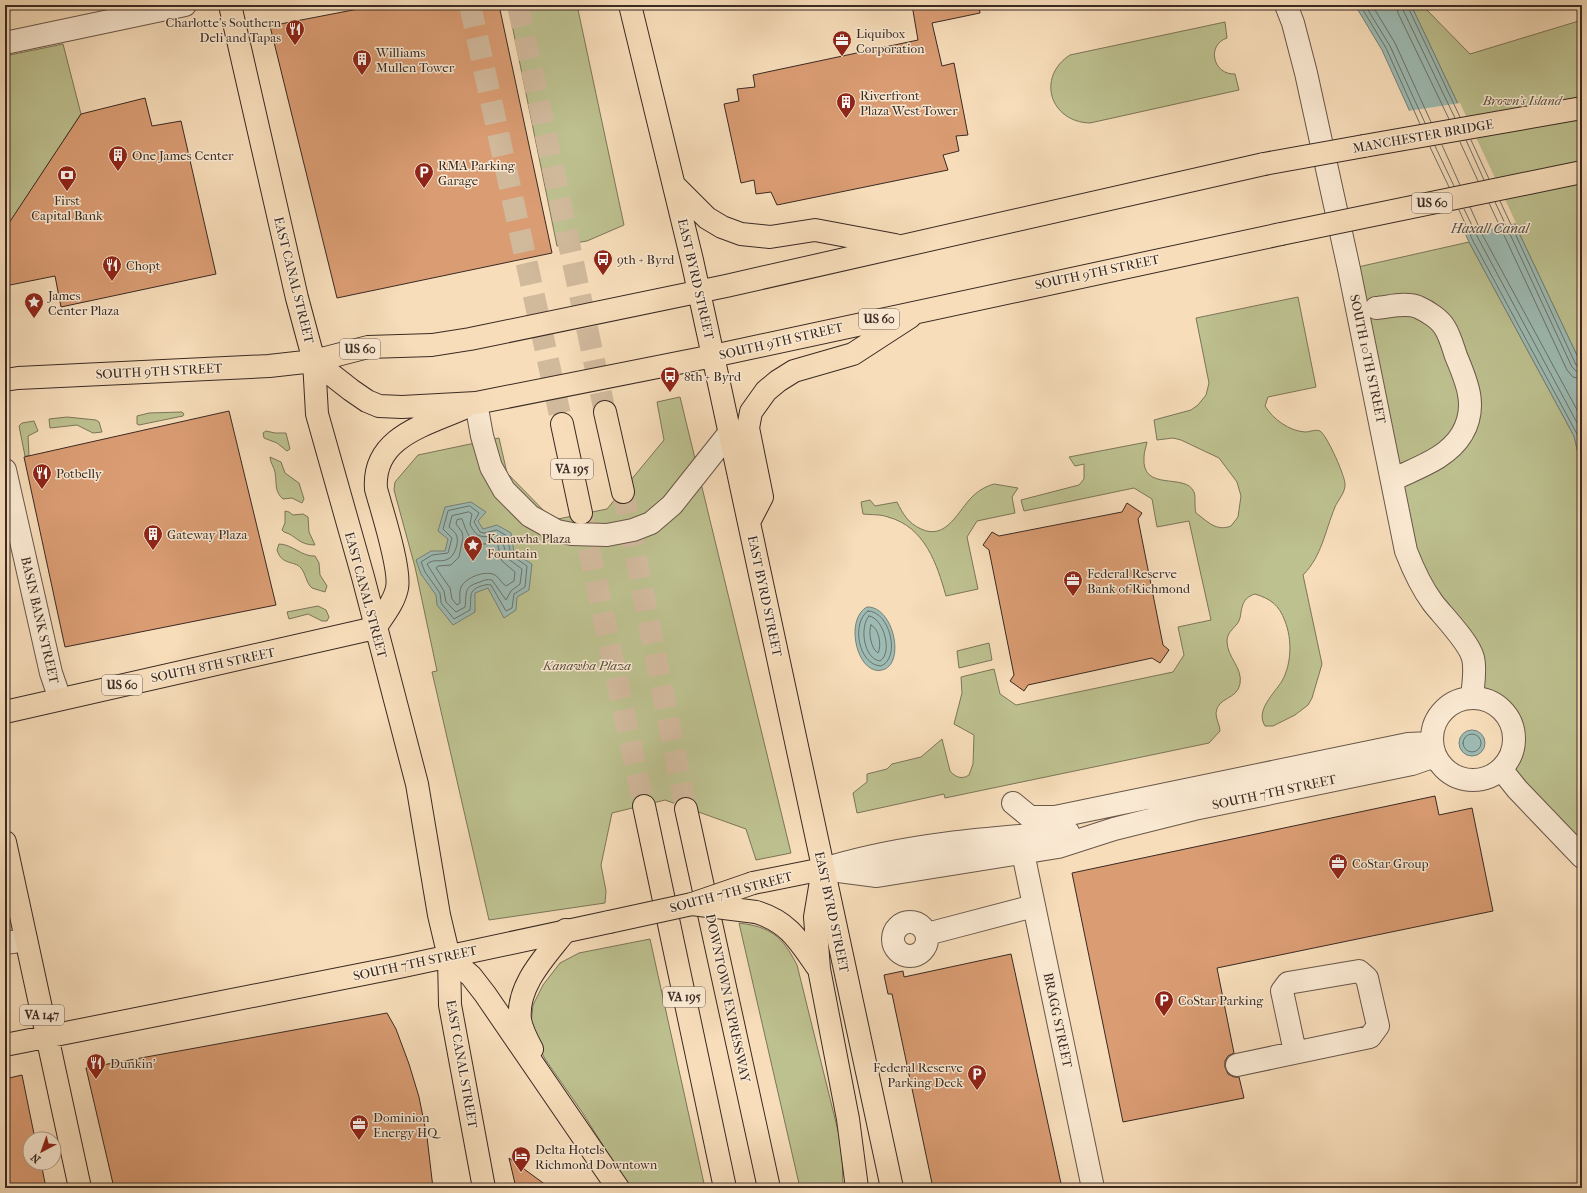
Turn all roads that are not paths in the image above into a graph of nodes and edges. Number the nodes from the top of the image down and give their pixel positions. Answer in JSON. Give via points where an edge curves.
{"nodes":[{"id":1,"x":184,"y":5,"type":"edge"},
{"id":2,"x":230,"y":5,"type":"edge"},
{"id":3,"x":630,"y":5,"type":"edge"},
{"id":4,"x":1286,"y":5,"type":"edge"},
{"id":5,"x":116,"y":12,"type":"edge"},
{"id":6,"x":5,"y":43,"type":"edge"},
{"id":7,"x":1582,"y":108,"type":"edge"},
{"id":8,"x":1264,"y":164,"type":"joint"},
{"id":9,"x":1582,"y":172,"type":"edge"},
{"id":10,"x":674,"y":185,"type":"junction"},
{"id":11,"x":904,"y":247,"type":"junction"},
{"id":12,"x":699,"y":292,"type":"junction"},
{"id":13,"x":1376,"y":308,"type":"dead end"},
{"id":14,"x":923,"y":309,"type":"junction"},
{"id":15,"x":713,"y":356,"type":"junction"},
{"id":16,"x":314,"y":361,"type":"junction"},
{"id":17,"x":9,"y":375,"type":"edge"},
{"id":18,"x":476,"y":403,"type":"junction"},
{"id":19,"x":605,"y":412,"type":"tunnel mouth"},
{"id":20,"x":562,"y":424,"type":"tunnel mouth"},
{"id":21,"x":730,"y":432,"type":"junction"},
{"id":22,"x":5,"y":470,"type":"edge"},
{"id":23,"x":1392,"y":480,"type":"junction"},
{"id":24,"x":623,"y":492,"type":"tunnel mouth"},
{"id":25,"x":581,"y":513,"type":"tunnel mouth"},
{"id":26,"x":749,"y":522,"type":"junction"},
{"id":27,"x":375,"y":628,"type":"junction"},
{"id":28,"x":1472,"y":698,"type":"junction"},
{"id":29,"x":60,"y":699,"type":"junction"},
{"id":30,"x":5,"y":712,"type":"edge"},
{"id":31,"x":1433,"y":749,"type":"junction"},
{"id":32,"x":1501,"y":770,"type":"junction"},
{"id":33,"x":1013,"y":803,"type":"dead end"},
{"id":34,"x":644,"y":806,"type":"tunnel mouth"},
{"id":35,"x":686,"y":809,"type":"tunnel mouth"},
{"id":36,"x":1114,"y":829,"type":"junction"},
{"id":37,"x":5,"y":842,"type":"edge"},
{"id":38,"x":1023,"y":853,"type":"junction"},
{"id":39,"x":1582,"y":857,"type":"edge"},
{"id":40,"x":8,"y":868,"type":"edge"},
{"id":41,"x":823,"y":869,"type":"junction"},
{"id":42,"x":692,"y":904,"type":"junction"},
{"id":43,"x":1034,"y":906,"type":"junction"},
{"id":44,"x":566,"y":930,"type":"junction"},
{"id":45,"x":927,"y":934,"type":"dead end"},
{"id":46,"x":26,"y":940,"type":"junction"},
{"id":47,"x":5,"y":943,"type":"edge"},
{"id":48,"x":449,"y":957,"type":"junction"},
{"id":49,"x":819,"y":969,"type":"junction"},
{"id":50,"x":47,"y":1036,"type":"junction"},
{"id":51,"x":5,"y":1045,"type":"edge"},
{"id":52,"x":1295,"y":1052,"type":"junction"},
{"id":53,"x":1237,"y":1064,"type":"dead end"},
{"id":54,"x":549,"y":1087,"type":"junction"},
{"id":55,"x":80,"y":1188,"type":"edge"},
{"id":56,"x":484,"y":1188,"type":"edge"},
{"id":57,"x":618,"y":1188,"type":"edge"},
{"id":58,"x":724,"y":1188,"type":"edge"},
{"id":59,"x":769,"y":1188,"type":"edge"},
{"id":60,"x":857,"y":1188,"type":"edge"},
{"id":61,"x":892,"y":1188,"type":"edge"},
{"id":62,"x":1093,"y":1188,"type":"edge"}],
"edges":[{"from":1,"to":5,"type":"street"},
{"from":2,"to":16,"type":"main road","name":"EAST CANAL STREET","via":[[297,298]]},
{"from":3,"to":10,"type":"main road","name":"EAST BYRD STREET"},
{"from":4,"to":23,"type":"street","name":"SOUTH 10TH STREET","via":[[1306,73],[1348,261]]},
{"from":5,"to":6,"type":"street"},
{"from":7,"to":8,"type":"main road","name":"MANCHESTER BRIDGE","number":"US 60","bridge":true},
{"from":8,"to":11,"type":"main road","name":"SOUTH 9TH STREET","number":"US 60"},
{"from":9,"to":14,"type":"main road","name":"SOUTH 9TH STREET","number":"US 60","bridge":true},
{"from":10,"to":11,"type":"main road","via":[[707,218],[741,234],[770,237],[815,230]]},
{"from":10,"to":12,"type":"main road","name":"EAST BYRD STREET"},
{"from":11,"to":12,"type":"main road","name":"SOUTH 9TH STREET","number":"US 60"},
{"from":12,"to":15,"type":"main road","name":"EAST BYRD STREET"},
{"from":12,"to":16,"type":"main road","name":"SOUTH 9TH STREET","number":"US 60","via":[[470,339],[432,345],[368,347]]},
{"from":13,"to":23,"type":"street","via":[[1400,305],[1417,307],[1434,317],[1444,327],[1469,385],[1471,400],[1469,419],[1462,435],[1450,448],[1439,457]]},
{"from":14,"to":15,"type":"main road","name":"SOUTH 9TH STREET","number":"US 60"},
{"from":14,"to":26,"type":"main road","via":[[853,354],[794,371],[766,391],[751,412],[748,428],[762,497]]},
{"from":15,"to":18,"type":"main road","name":"SOUTH 9TH STREET","number":"US 60"},
{"from":15,"to":21,"type":"main road","name":"EAST BYRD STREET"},
{"from":16,"to":17,"type":"main road","name":"SOUTH 9TH STREET","number":"US 60","via":[[269,366]]},
{"from":16,"to":18,"type":"main road","name":"SOUTH 9TH STREET","via":[[361,397],[379,406]]},
{"from":16,"to":27,"type":"main road","name":"EAST CANAL STREET","via":[[317,414]]},
{"from":18,"to":21,"type":"street","via":[[491,467],[504,490],[530,516],[557,531],[572,534],[607,535],[651,524],[672,505]]},
{"from":18,"to":27,"type":"main road","number":"US 60","via":[[402,436],[388,448],[379,463],[375,476],[376,489],[397,572],[397,588],[387,611]]},
{"from":19,"to":24,"type":"main road"},
{"from":20,"to":25,"type":"main road","number":"VA 195"},
{"from":21,"to":26,"type":"main road","name":"EAST BYRD STREET"},
{"from":22,"to":29,"type":"street","name":"BASIN BANK STREET"},
{"from":23,"to":28,"type":"street","name":"SOUTH 10TH STREET","via":[[1406,551],[1415,572],[1432,601],[1462,638],[1473,657]]},
{"from":26,"to":41,"type":"main road","name":"EAST BYRD STREET"},
{"from":27,"to":29,"type":"main road","name":"SOUTH 8TH STREET","number":"US 60"},
{"from":27,"to":48,"type":"main road","name":"EAST CANAL STREET","via":[[417,784],[439,915]]},
{"from":28,"to":31,"type":"street","via":[[1459,700],[1447,707],[1438,717],[1432,730]]},
{"from":28,"to":32,"type":"street","via":[[1489,701],[1498,706],[1511,722],[1514,744],[1512,754]]},
{"from":29,"to":30,"type":"main road","name":"SOUTH 8TH STREET","number":"US 60"},
{"from":31,"to":32,"type":"street","via":[[1441,766],[1463,779],[1476,781],[1488,778]]},
{"from":31,"to":33,"type":"street","via":[[1408,744],[1055,817],[1030,817]]},
{"from":31,"to":36,"type":"street","name":"SOUTH 7TH STREET","via":[[1412,764],[1194,809]]},
{"from":32,"to":39,"type":"street"},
{"from":34,"to":58,"type":"main road","number":"VA 195"},
{"from":35,"to":59,"type":"main road","name":"DOWNTOWN EXPRESSWAY"},
{"from":36,"to":38,"type":"street","name":"SOUTH 7TH STREET","via":[[1058,847]]},
{"from":36,"to":41,"type":"street","name":"SOUTH 7TH STREET","via":[[993,838],[871,855]]},
{"from":37,"to":40,"type":"main road","number":"VA 147"},
{"from":38,"to":41,"type":"street","name":"SOUTH 7TH STREET","via":[[877,876]]},
{"from":38,"to":43,"type":"street","name":"BRAGG STREET"},
{"from":40,"to":46,"type":"main road","number":"VA 147"},
{"from":41,"to":42,"type":"main road","name":"SOUTH 7TH STREET","bridge":true,"via":[[753,883]]},
{"from":41,"to":49,"type":"main road","via":[[815,917]]},
{"from":41,"to":61,"type":"main road","name":"EAST BYRD STREET"},
{"from":42,"to":44,"type":"main road","name":"SOUTH 7TH STREET","bridge":true},
{"from":42,"to":49,"type":"main road","bridge":true,"via":[[770,916],[792,932]]},
{"from":43,"to":45,"type":"street"},
{"from":43,"to":62,"type":"street","name":"BRAGG STREET"},
{"from":44,"to":48,"type":"main road","name":"SOUTH 7TH STREET"},
{"from":44,"to":54,"type":"main road","via":[[534,971],[523,996],[520,1011],[523,1029]]},
{"from":46,"to":47,"type":"street"},
{"from":46,"to":50,"type":"main road","number":"VA 147"},
{"from":48,"to":50,"type":"main road","name":"SOUTH 7TH STREET"},
{"from":48,"to":54,"type":"main road","via":[[471,976]]},
{"from":48,"to":56,"type":"main road","name":"EAST CANAL STREET","via":[[450,1005]]},
{"from":49,"to":60,"type":"main road","via":[[848,1119]]},
{"from":50,"to":51,"type":"main road","name":"SOUTH 7TH STREET"},
{"from":50,"to":55,"type":"main road","number":"VA 147"},
{"from":52,"to":52,"type":"street","via":[[1282,990],[1288,983],[1359,970],[1367,978],[1378,1026],[1370,1037]]},
{"from":52,"to":53,"type":"street"},
{"from":54,"to":57,"type":"main road"}]}
